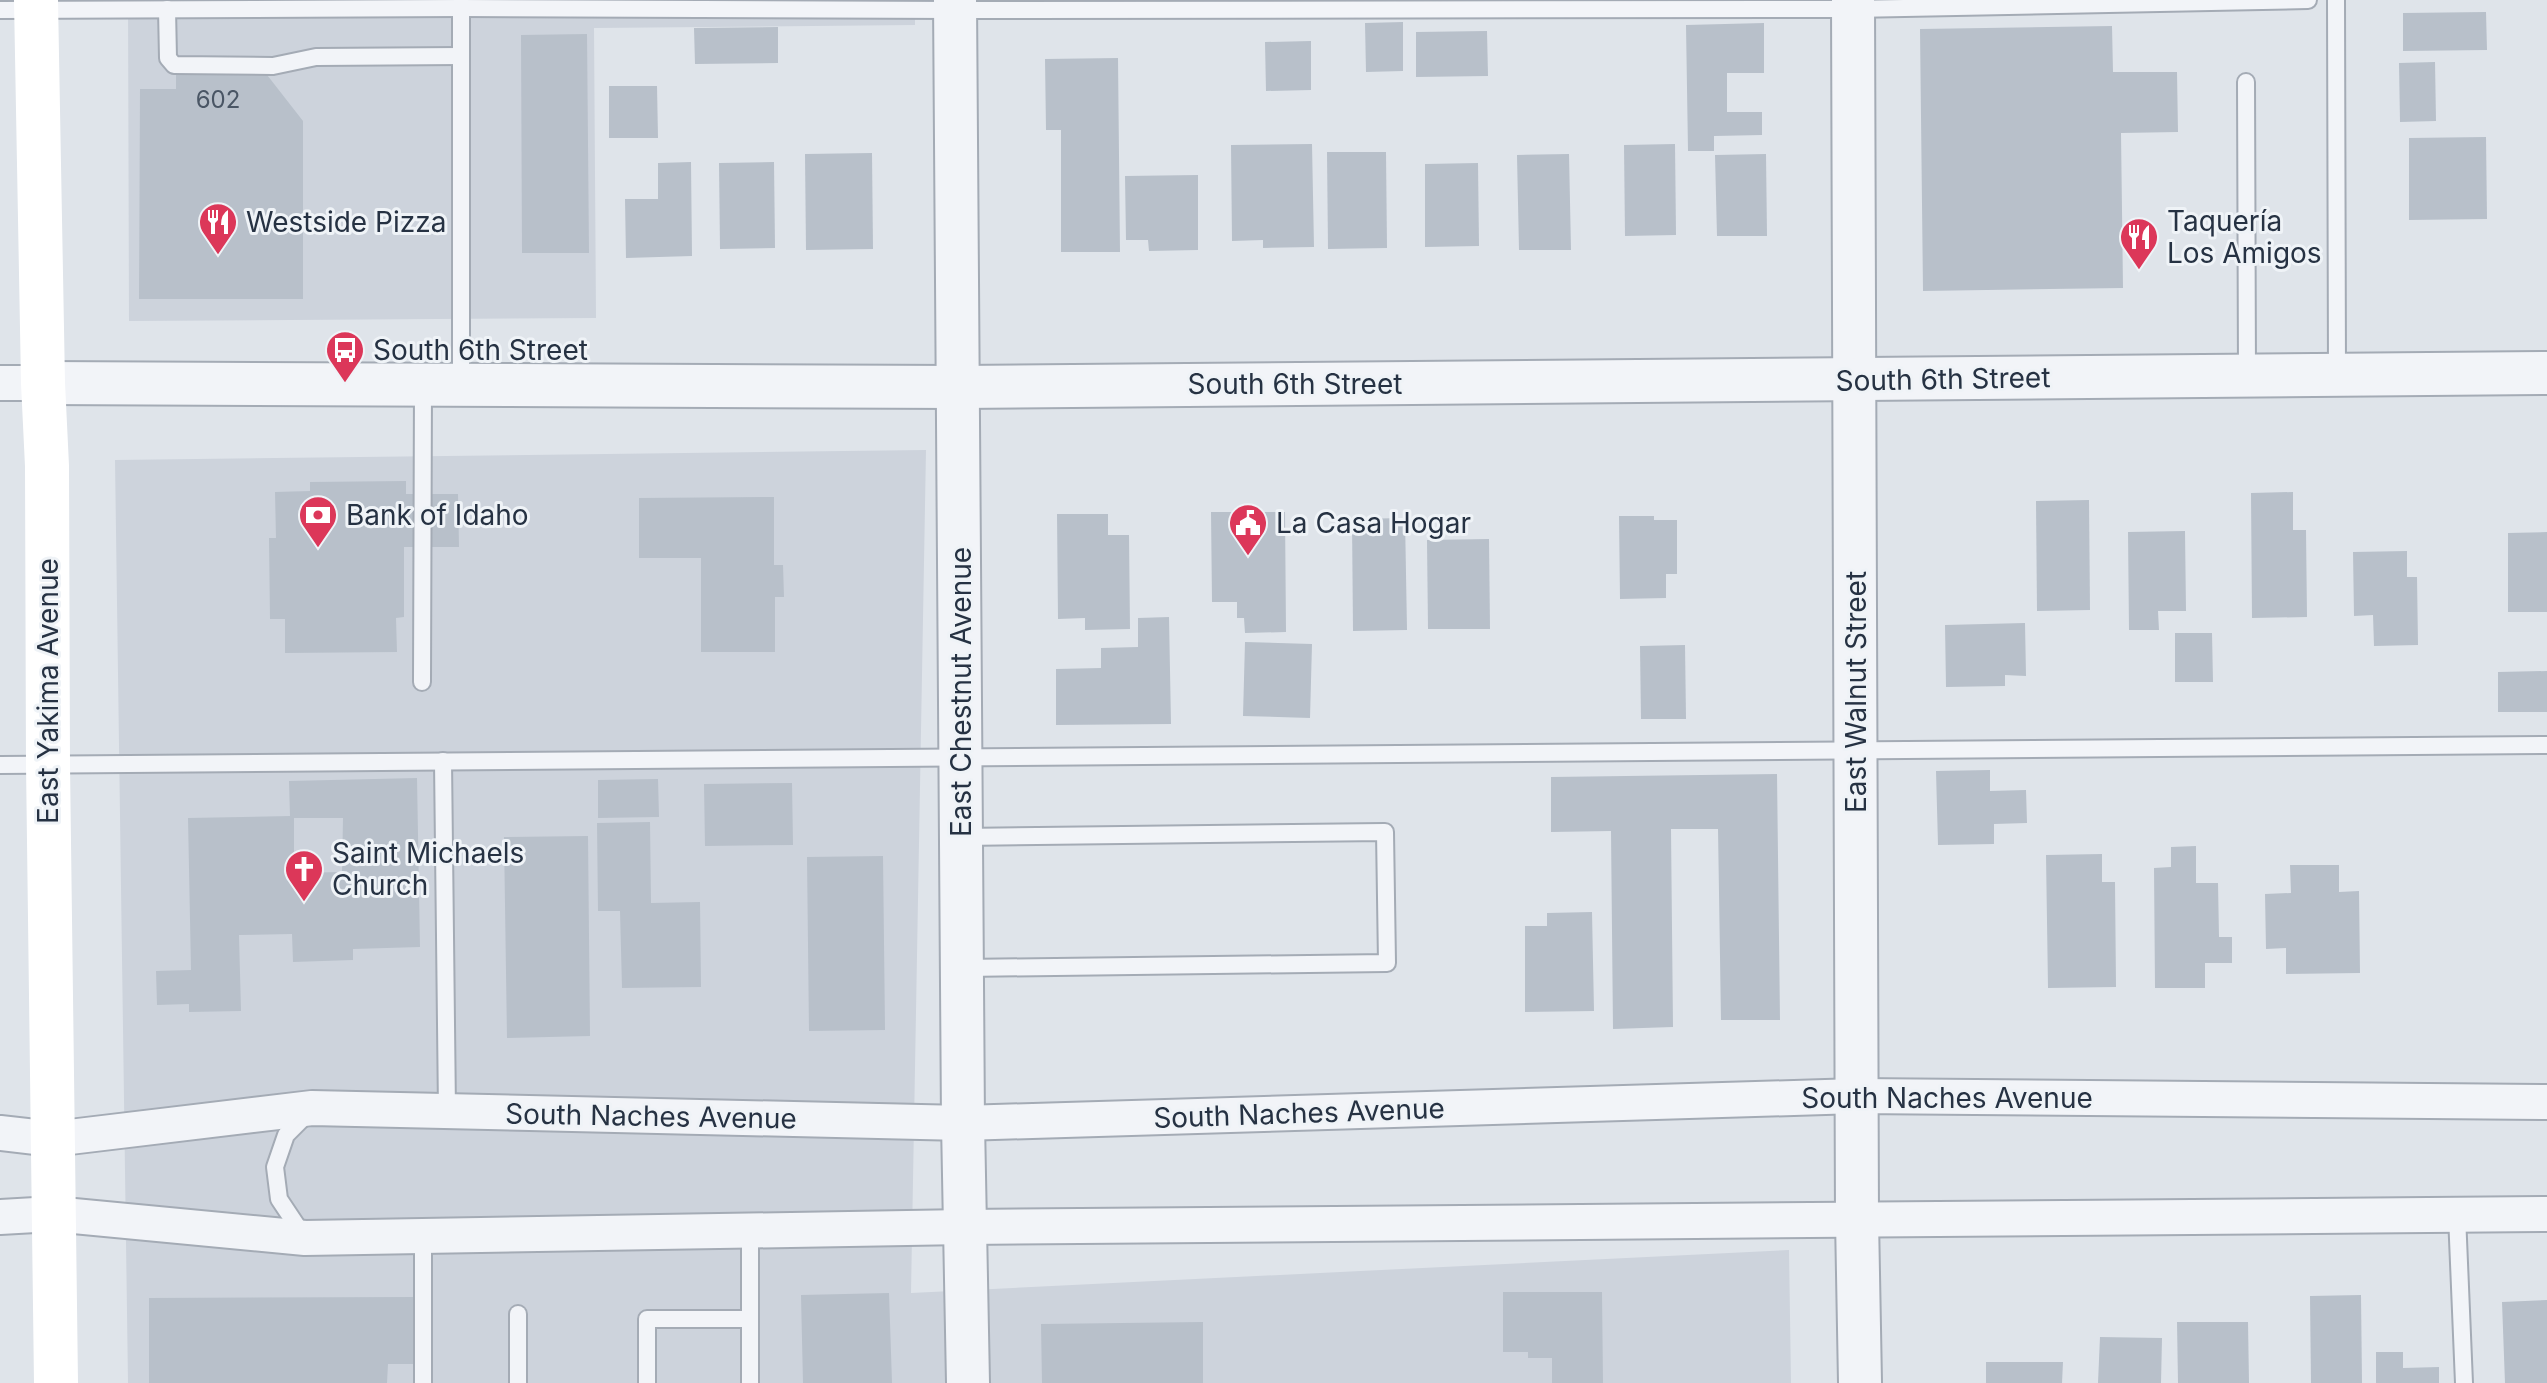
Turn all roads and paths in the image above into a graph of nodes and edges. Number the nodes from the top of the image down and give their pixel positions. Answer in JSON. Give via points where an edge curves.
{"nodes":[{"id":1,"x":2308,"y":0,"type":"edge"},
{"id":2,"x":2336,"y":0,"type":"edge"},
{"id":3,"x":955,"y":5,"type":"edge"},
{"id":4,"x":1853,"y":5,"type":"edge"},
{"id":5,"x":24,"y":7,"type":"edge"},
{"id":6,"x":461,"y":8,"type":"junction"},
{"id":7,"x":167,"y":9,"type":"junction"},
{"id":8,"x":461,"y":56,"type":"junction"},
{"id":9,"x":2246,"y":82,"type":"dead end"},
{"id":10,"x":2547,"y":373,"type":"edge"},
{"id":11,"x":2337,"y":375,"type":"junction"},
{"id":12,"x":2247,"y":376,"type":"junction"},
{"id":13,"x":1854,"y":380,"type":"junction"},
{"id":14,"x":0,"y":383,"type":"edge"},
{"id":15,"x":43,"y":383,"type":"junction"},
{"id":16,"x":442,"y":385,"type":"junction"},
{"id":17,"x":960,"y":387,"type":"junction"},
{"id":18,"x":422,"y":682,"type":"dead end"},
{"id":19,"x":2547,"y":745,"type":"edge"},
{"id":20,"x":1857,"y":751,"type":"junction"},
{"id":21,"x":962,"y":758,"type":"junction"},
{"id":22,"x":443,"y":761,"type":"junction"},
{"id":23,"x":48,"y":764,"type":"junction"},
{"id":24,"x":0,"y":765,"type":"edge"},
{"id":25,"x":962,"y":837,"type":"junction"},
{"id":26,"x":962,"y":968,"type":"junction"},
{"id":27,"x":1857,"y":1096,"type":"junction"},
{"id":28,"x":2547,"y":1102,"type":"edge"},
{"id":29,"x":312,"y":1108,"type":"junction"},
{"id":30,"x":447,"y":1111,"type":"junction"},
{"id":31,"x":963,"y":1123,"type":"junction"},
{"id":32,"x":0,"y":1133,"type":"edge"},
{"id":33,"x":53,"y":1139,"type":"junction"},
{"id":34,"x":53,"y":1214,"type":"junction"},
{"id":35,"x":2547,"y":1214,"type":"edge"},
{"id":36,"x":2457,"y":1215,"type":"junction"},
{"id":37,"x":0,"y":1217,"type":"edge"},
{"id":38,"x":1857,"y":1219,"type":"junction"},
{"id":39,"x":965,"y":1227,"type":"junction"},
{"id":40,"x":750,"y":1231,"type":"junction"},
{"id":41,"x":423,"y":1236,"type":"junction"},
{"id":42,"x":305,"y":1238,"type":"junction"},
{"id":43,"x":518,"y":1314,"type":"dead end"},
{"id":44,"x":750,"y":1319,"type":"junction"},
{"id":45,"x":56,"y":1383,"type":"edge"},
{"id":46,"x":423,"y":1383,"type":"edge"},
{"id":47,"x":518,"y":1383,"type":"edge"},
{"id":48,"x":647,"y":1383,"type":"edge"},
{"id":49,"x":750,"y":1383,"type":"edge"},
{"id":50,"x":968,"y":1383,"type":"edge"},
{"id":51,"x":1860,"y":1383,"type":"edge"},
{"id":52,"x":2464,"y":1383,"type":"edge"}],
"edges":[{"from":1,"to":4,"type":"lane"},
{"from":2,"to":11,"type":"lane"},
{"from":3,"to":4,"type":"lane"},
{"from":3,"to":6,"type":"lane"},
{"from":3,"to":17,"type":"street","name":"East Chestnut Avenue"},
{"from":4,"to":13,"type":"street","name":"East Walnut Street"},
{"from":5,"to":7,"type":"lane"},
{"from":5,"to":15,"type":"main road","name":"East Yakima Avenue"},
{"from":6,"to":7,"type":"lane"},
{"from":6,"to":8,"type":"lane"},
{"from":7,"to":8,"type":"lane","via":[[168,58],[174,65],[273,66],[316,57]]},
{"from":8,"to":16,"type":"lane"},
{"from":9,"to":12,"type":"lane"},
{"from":10,"to":11,"type":"street","name":"South 6th Street"},
{"from":11,"to":12,"type":"street","name":"South 6th Street"},
{"from":12,"to":13,"type":"street","name":"South 6th Street"},
{"from":13,"to":17,"type":"street","name":"South 6th Street"},
{"from":13,"to":20,"type":"street","name":"East Walnut Street"},
{"from":14,"to":15,"type":"street"},
{"from":15,"to":16,"type":"street","name":"South 6th Street"},
{"from":15,"to":23,"type":"main road","name":"East Yakima Avenue"},
{"from":16,"to":17,"type":"street","name":"South 6th Street"},
{"from":16,"to":18,"type":"lane"},
{"from":17,"to":21,"type":"street","name":"East Chestnut Avenue"},
{"from":19,"to":20,"type":"lane"},
{"from":20,"to":21,"type":"lane"},
{"from":20,"to":27,"type":"street","name":"East Walnut Street"},
{"from":21,"to":22,"type":"lane"},
{"from":21,"to":25,"type":"street","name":"East Chestnut Avenue"},
{"from":22,"to":23,"type":"lane"},
{"from":22,"to":30,"type":"lane"},
{"from":23,"to":24,"type":"lane"},
{"from":23,"to":33,"type":"main road","name":"East Yakima Avenue"},
{"from":25,"to":26,"type":"street","name":"East Chestnut Avenue"},
{"from":25,"to":26,"type":"lane","via":[[1385,832],[1387,963]]},
{"from":26,"to":31,"type":"street","name":"East Chestnut Avenue"},
{"from":27,"to":28,"type":"street","name":"South Naches Avenue"},
{"from":27,"to":31,"type":"street","name":"South Naches Avenue"},
{"from":27,"to":38,"type":"street","name":"East Walnut Street"},
{"from":29,"to":30,"type":"street","name":"South Naches Avenue"},
{"from":29,"to":33,"type":"street","name":"South Naches Avenue"},
{"from":29,"to":42,"type":"lane","via":[[286,1135],[275,1167],[279,1199]]},
{"from":30,"to":31,"type":"street","name":"South Naches Avenue"},
{"from":31,"to":39,"type":"street","name":"East Chestnut Avenue"},
{"from":32,"to":33,"type":"street","name":"South Naches Avenue"},
{"from":33,"to":34,"type":"main road","name":"East Yakima Avenue"},
{"from":34,"to":37,"type":"street"},
{"from":34,"to":42,"type":"street"},
{"from":34,"to":45,"type":"main road","name":"East Yakima Avenue"},
{"from":35,"to":36,"type":"street"},
{"from":36,"to":38,"type":"street"},
{"from":36,"to":52,"type":"lane"},
{"from":38,"to":39,"type":"street"},
{"from":38,"to":51,"type":"street","name":"East Walnut Street"},
{"from":39,"to":40,"type":"street"},
{"from":39,"to":50,"type":"street","name":"East Chestnut Avenue"},
{"from":40,"to":41,"type":"street"},
{"from":40,"to":44,"type":"lane"},
{"from":41,"to":42,"type":"street"},
{"from":41,"to":46,"type":"lane"},
{"from":43,"to":47,"type":"lane"},
{"from":44,"to":48,"type":"lane","via":[[647,1319]]},
{"from":44,"to":49,"type":"lane"}]}
